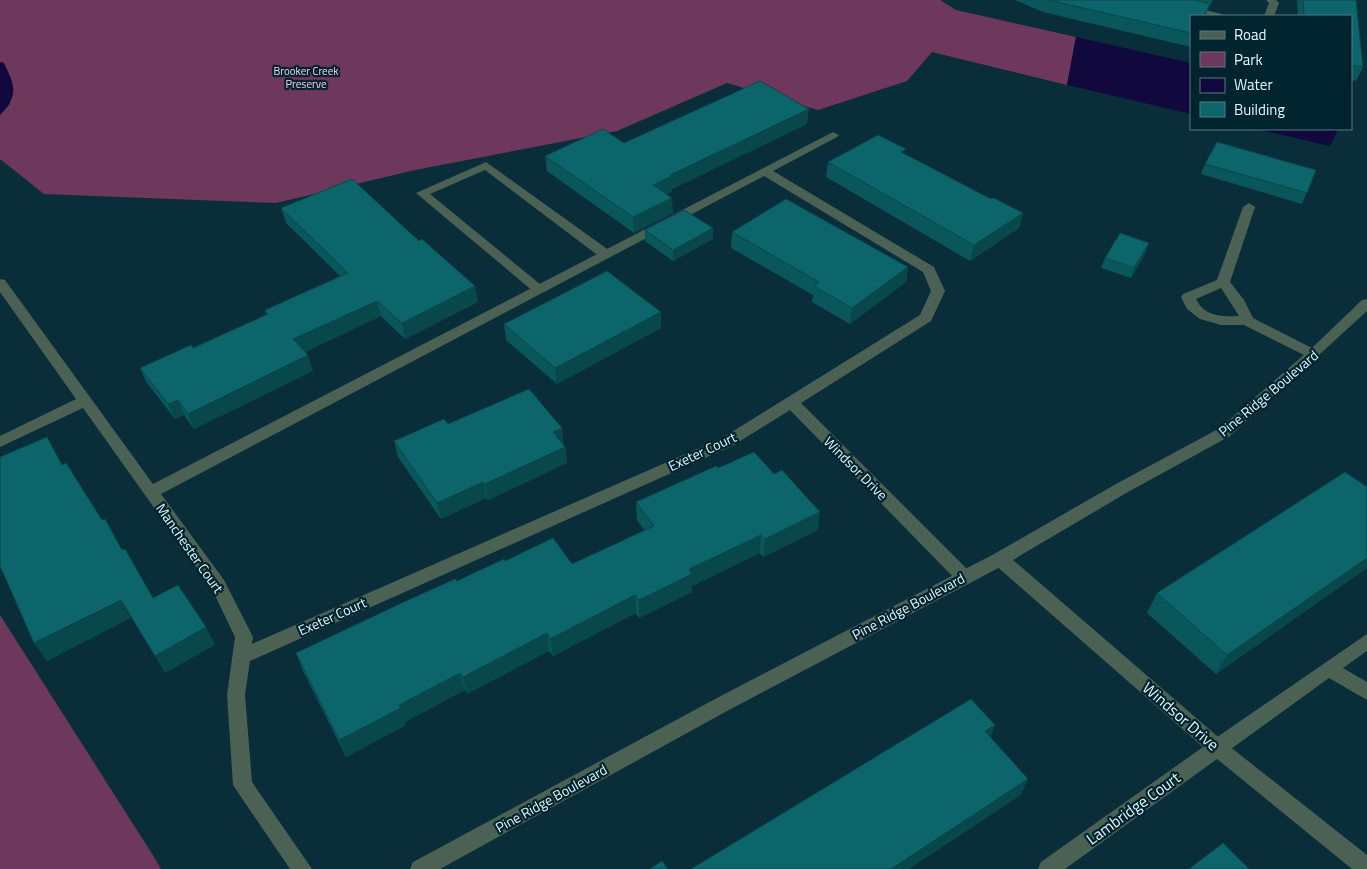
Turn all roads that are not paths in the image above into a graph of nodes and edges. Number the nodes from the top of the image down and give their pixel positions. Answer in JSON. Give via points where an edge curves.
{"nodes":[{"id":1,"x":1271,"y":0,"type":"edge"},
{"id":2,"x":1175,"y":7,"type":"edge"},
{"id":3,"x":1214,"y":15,"type":"edge"},
{"id":4,"x":1269,"y":15,"type":"edge"},
{"id":5,"x":833,"y":135,"type":"dead end"},
{"id":6,"x":765,"y":171,"type":"junction"},
{"id":7,"x":1249,"y":206,"type":"dead end"},
{"id":8,"x":605,"y":254,"type":"junction"},
{"id":9,"x":1223,"y":282,"type":"junction"},
{"id":10,"x":0,"y":283,"type":"edge"},
{"id":11,"x":539,"y":289,"type":"junction"},
{"id":12,"x":1367,"y":303,"type":"edge"},
{"id":13,"x":1248,"y":320,"type":"junction"},
{"id":14,"x":1313,"y":354,"type":"junction"},
{"id":15,"x":85,"y":401,"type":"junction"},
{"id":16,"x":791,"y":402,"type":"junction"},
{"id":17,"x":0,"y":442,"type":"edge"},
{"id":18,"x":151,"y":492,"type":"junction"},
{"id":19,"x":1000,"y":559,"type":"junction"},
{"id":20,"x":964,"y":577,"type":"junction"},
{"id":21,"x":1367,"y":642,"type":"edge"},
{"id":22,"x":241,"y":657,"type":"junction"},
{"id":23,"x":1329,"y":668,"type":"junction"},
{"id":24,"x":1367,"y":692,"type":"edge"},
{"id":25,"x":1217,"y":748,"type":"junction"},
{"id":26,"x":1367,"y":868,"type":"edge"},
{"id":27,"x":302,"y":869,"type":"edge"},
{"id":28,"x":420,"y":869,"type":"edge"},
{"id":29,"x":1048,"y":869,"type":"edge"}],
"edges":[{"from":1,"to":4,"type":"street","via":[[1274,3]]},
{"from":2,"to":3,"type":"street"},
{"from":5,"to":6,"type":"street"},
{"from":6,"to":8,"type":"street"},
{"from":6,"to":16,"type":"street","name":"Exeter Court","via":[[928,270],[938,292],[926,318]]},
{"from":7,"to":9,"type":"street"},
{"from":8,"to":11,"type":"street"},
{"from":8,"to":11,"type":"street","via":[[486,165],[422,193]]},
{"from":9,"to":13,"type":"street"},
{"from":9,"to":13,"type":"street","via":[[1188,297],[1192,308],[1209,318],[1226,322]]},
{"from":10,"to":15,"type":"street","name":"Manchester Court"},
{"from":11,"to":18,"type":"street"},
{"from":12,"to":14,"type":"street","name":"Pine Ridge Boulevard"},
{"from":13,"to":14,"type":"street"},
{"from":14,"to":19,"type":"street","name":"Pine Ridge Boulevard","via":[[1225,432]]},
{"from":15,"to":17,"type":"street"},
{"from":15,"to":18,"type":"street","name":"Manchester Court"},
{"from":16,"to":20,"type":"street","name":"Windsor Drive"},
{"from":16,"to":22,"type":"street","name":"Exeter Court","via":[[727,442]]},
{"from":18,"to":22,"type":"street","name":"Manchester Court","via":[[218,585],[244,637]]},
{"from":19,"to":20,"type":"street","name":"Pine Ridge Boulevard"},
{"from":19,"to":25,"type":"street","name":"Windsor Drive"},
{"from":20,"to":28,"type":"street","name":"Pine Ridge Boulevard"},
{"from":21,"to":23,"type":"street","name":"Lambridge Court"},
{"from":22,"to":27,"type":"street","name":"Manchester Court","via":[[236,695],[243,786]]},
{"from":23,"to":24,"type":"street"},
{"from":23,"to":25,"type":"street","name":"Lambridge Court"},
{"from":25,"to":26,"type":"street","name":"Windsor Drive"},
{"from":25,"to":29,"type":"street","name":"Lambridge Court"}]}
